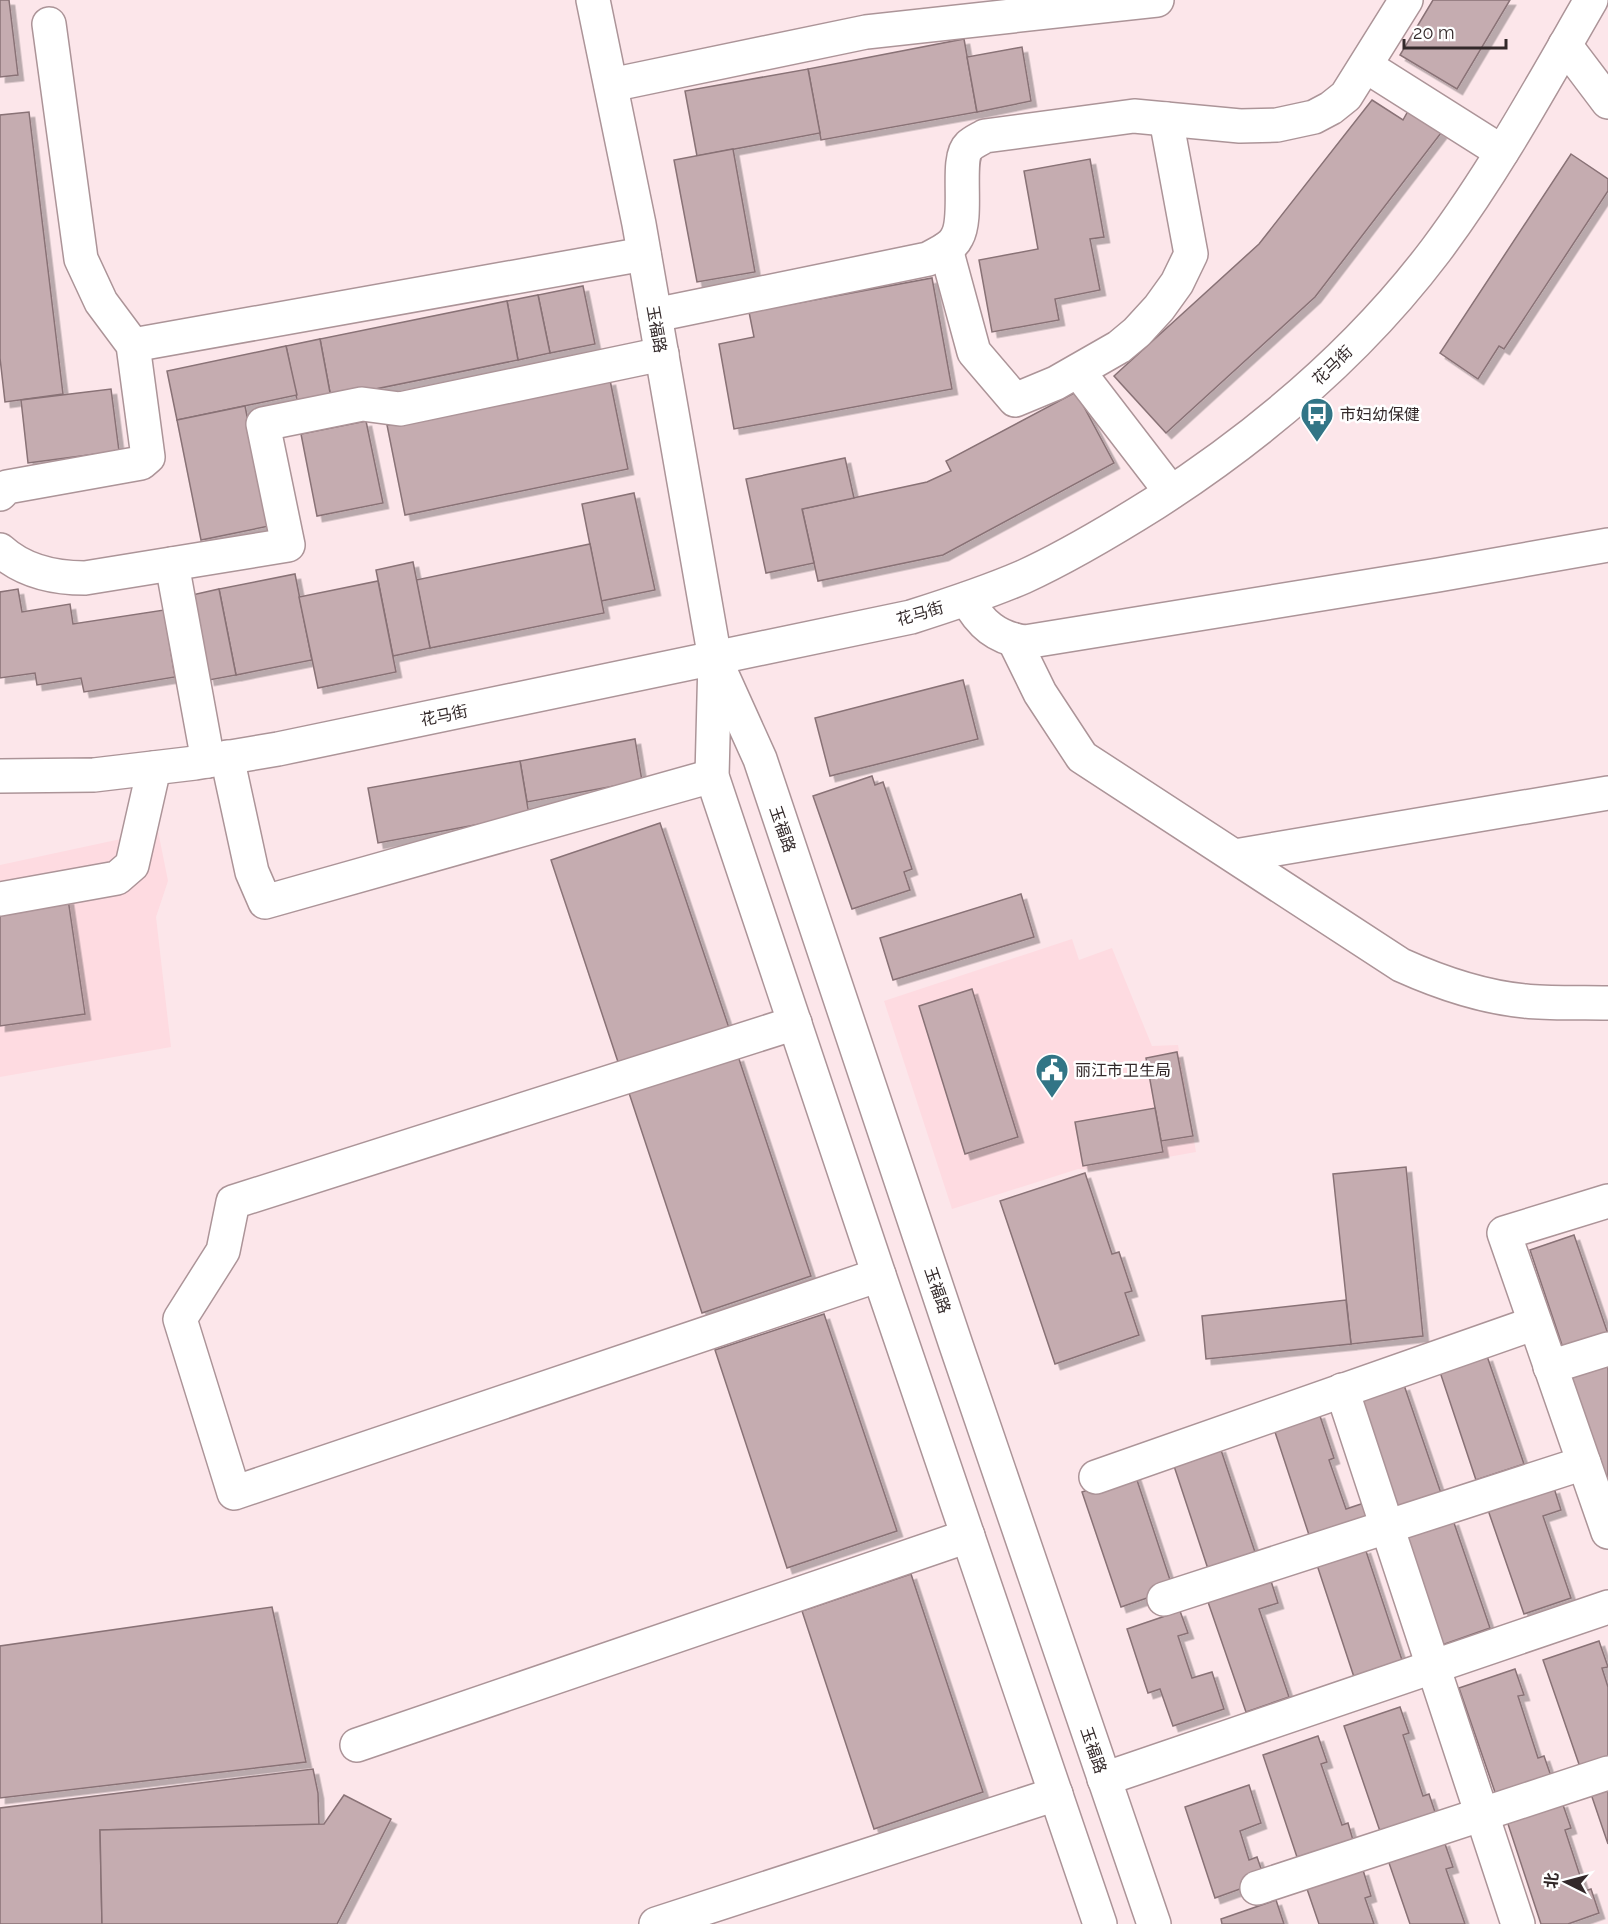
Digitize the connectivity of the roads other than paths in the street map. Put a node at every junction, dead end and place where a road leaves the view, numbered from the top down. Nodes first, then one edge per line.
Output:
1 (593, 0) edge
2 (1157, 0) edge
3 (1379, 0) edge
4 (1407, 0) edge
5 (1592, 0) edge
6 (50, 24) dead end
7 (1386, 34) junction
8 (1565, 45) junction
9 (1366, 66) junction
10 (610, 85) junction
11 (1608, 102) edge
12 (1167, 119) junction
13 (1502, 152) junction
14 (946, 249) junction
15 (644, 254) junction
16 (655, 315) junction
17 (133, 345) junction
18 (662, 354) junction
19 (1078, 372) junction
20 (1171, 492) junction
21 (0, 494) edge
22 (1608, 545) edge
23 (0, 550) edge
24 (172, 564) junction
25 (967, 599) junction
26 (1014, 640) junction
27 (715, 659) junction
28 (218, 759) junction
29 (154, 768) junction
30 (0, 776) edge
31 (712, 776) junction
32 (1608, 793) edge
33 (1235, 856) junction
34 (0, 899) edge
35 (1608, 1003) edge
36 (795, 1023) junction
37 (1608, 1202) edge
38 (879, 1275) junction
39 (1535, 1323) junction
40 (1608, 1349) edge
41 (1550, 1367) junction
42 (1342, 1390) junction
43 (1584, 1463) junction
44 (1096, 1477) dead end
45 (1603, 1499) edge
46 (1387, 1527) junction
47 (1608, 1532) edge
48 (968, 1536) junction
49 (1164, 1599) dead end
50 (1608, 1607) edge
51 (1433, 1666) junction
52 (357, 1745) dead end
53 (1608, 1773) edge
54 (1104, 1779) junction
55 (1056, 1794) junction
56 (1482, 1815) junction
57 (1257, 1888) dead end
58 (656, 1924) edge
59 (1100, 1924) edge
60 (1154, 1924) edge
61 (1518, 1924) edge

1 - 10 street, 玉福路
2 - 10 street
3 - 7 street
4 - 7 street
5 - 8 street, 花马街
6 - 17 street
7 - 9 street
8 - 11 street
8 - 13 street, 花马街
9 - 12 street
9 - 13 street
10 - 15 street, 玉福路
12 - 14 street
12 - 19 street
13 - 20 street, 花马街
14 - 16 street
14 - 19 street
15 - 16 street, 玉福路
15 - 17 street
16 - 18 street, 玉福路
17 - 21 street
18 - 24 street
18 - 27 street, 玉福路
19 - 20 street
20 - 25 street, 花马街
22 - 26 street
23 - 24 street
24 - 28 street
25 - 26 street
25 - 27 street, 花马街
26 - 33 street
27 - 28 street, 花马街
27 - 31 street, 玉福路
27 - 54 street, 玉福路
28 - 29 street, 花马街
28 - 31 street
29 - 30 street, 花马街
29 - 34 street
31 - 36 street, 玉福路
32 - 33 street
33 - 35 street
36 - 38 street, 玉福路
36 - 38 street
37 - 39 street
38 - 48 street, 玉福路
39 - 41 street
39 - 42 street
40 - 41 street
41 - 43 street
42 - 44 street
42 - 46 street
43 - 45 street
43 - 46 street
45 - 47 street
46 - 49 street
46 - 51 street
48 - 52 street
48 - 55 street, 玉福路
50 - 51 street
51 - 54 street
51 - 56 street
53 - 56 street
54 - 60 street, 玉福路
55 - 58 street
55 - 59 street, 玉福路
56 - 57 street
56 - 61 street

